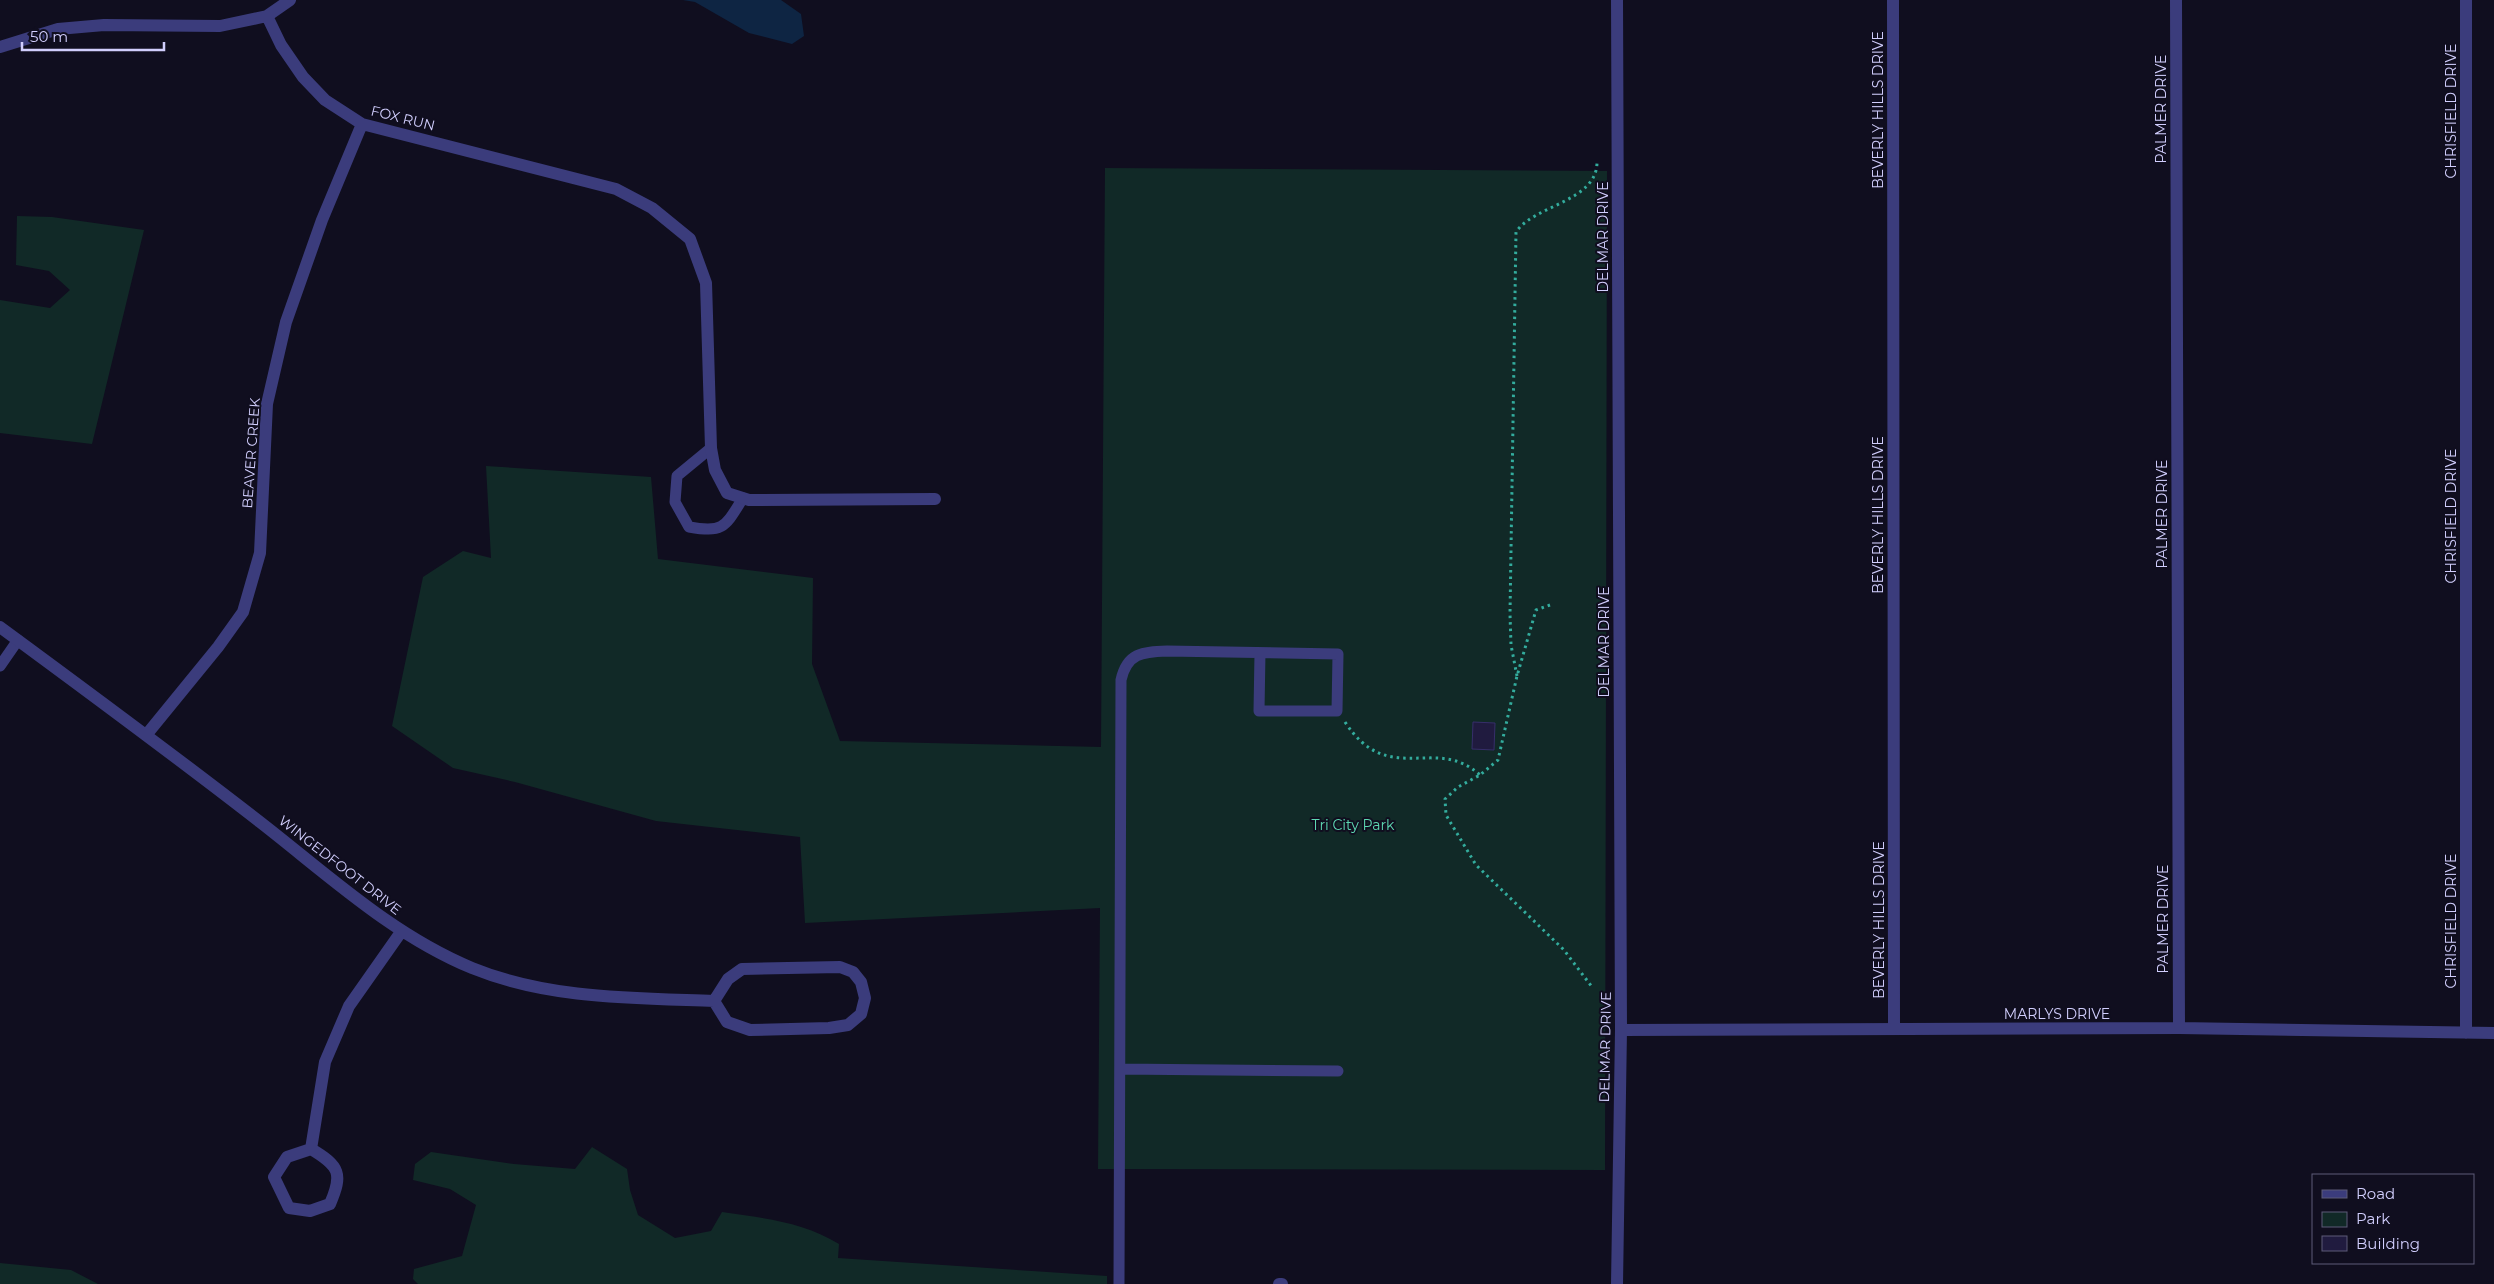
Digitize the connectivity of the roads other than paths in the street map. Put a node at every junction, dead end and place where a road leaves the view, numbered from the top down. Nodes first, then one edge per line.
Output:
1 (290, 0) edge
2 (1617, 0) edge
3 (1893, 0) edge
4 (2176, 0) edge
5 (2466, 0) edge
6 (267, 16) junction
7 (0, 46) edge
8 (362, 124) junction
9 (711, 448) junction
10 (743, 498) junction
11 (935, 499) dead end
12 (0, 627) edge
13 (18, 640) junction
14 (1260, 653) junction
15 (0, 666) edge
16 (147, 734) junction
17 (401, 932) junction
18 (714, 1001) junction
19 (2178, 1028) junction
20 (1894, 1029) junction
21 (1621, 1030) junction
22 (2466, 1033) junction
23 (2494, 1033) edge
24 (1120, 1069) junction
25 (1338, 1071) dead end
26 (312, 1149) junction
27 (1119, 1284) edge
28 (1617, 1284) edge

1 - 6 street
2 - 21 street, DELMAR DRIVE
3 - 20 street, BEVERLY HILLS DRIVE
4 - 19 street, PALMER DRIVE
5 - 22 street, CHRISFIELD DRIVE
6 - 7 street
6 - 8 street, FOX RUN
8 - 9 street, FOX RUN
8 - 16 street, BEAVER CREEK
9 - 10 street, FOX RUN
9 - 10 lane
10 - 11 street
12 - 13 street, WINGEDFOOT DRIVE
13 - 15 lane
13 - 16 street, WINGEDFOOT DRIVE
14 - 14 lane
14 - 24 lane
16 - 17 street, WINGEDFOOT DRIVE
17 - 18 street, WINGEDFOOT DRIVE
17 - 26 street
18 - 18 street
19 - 20 street, MARLYS DRIVE
19 - 22 street, MARLYS DRIVE
20 - 21 street, MARLYS DRIVE
21 - 28 street, DELMAR DRIVE
22 - 23 street, MARLYS DRIVE
24 - 25 lane
24 - 27 lane
26 - 26 street

